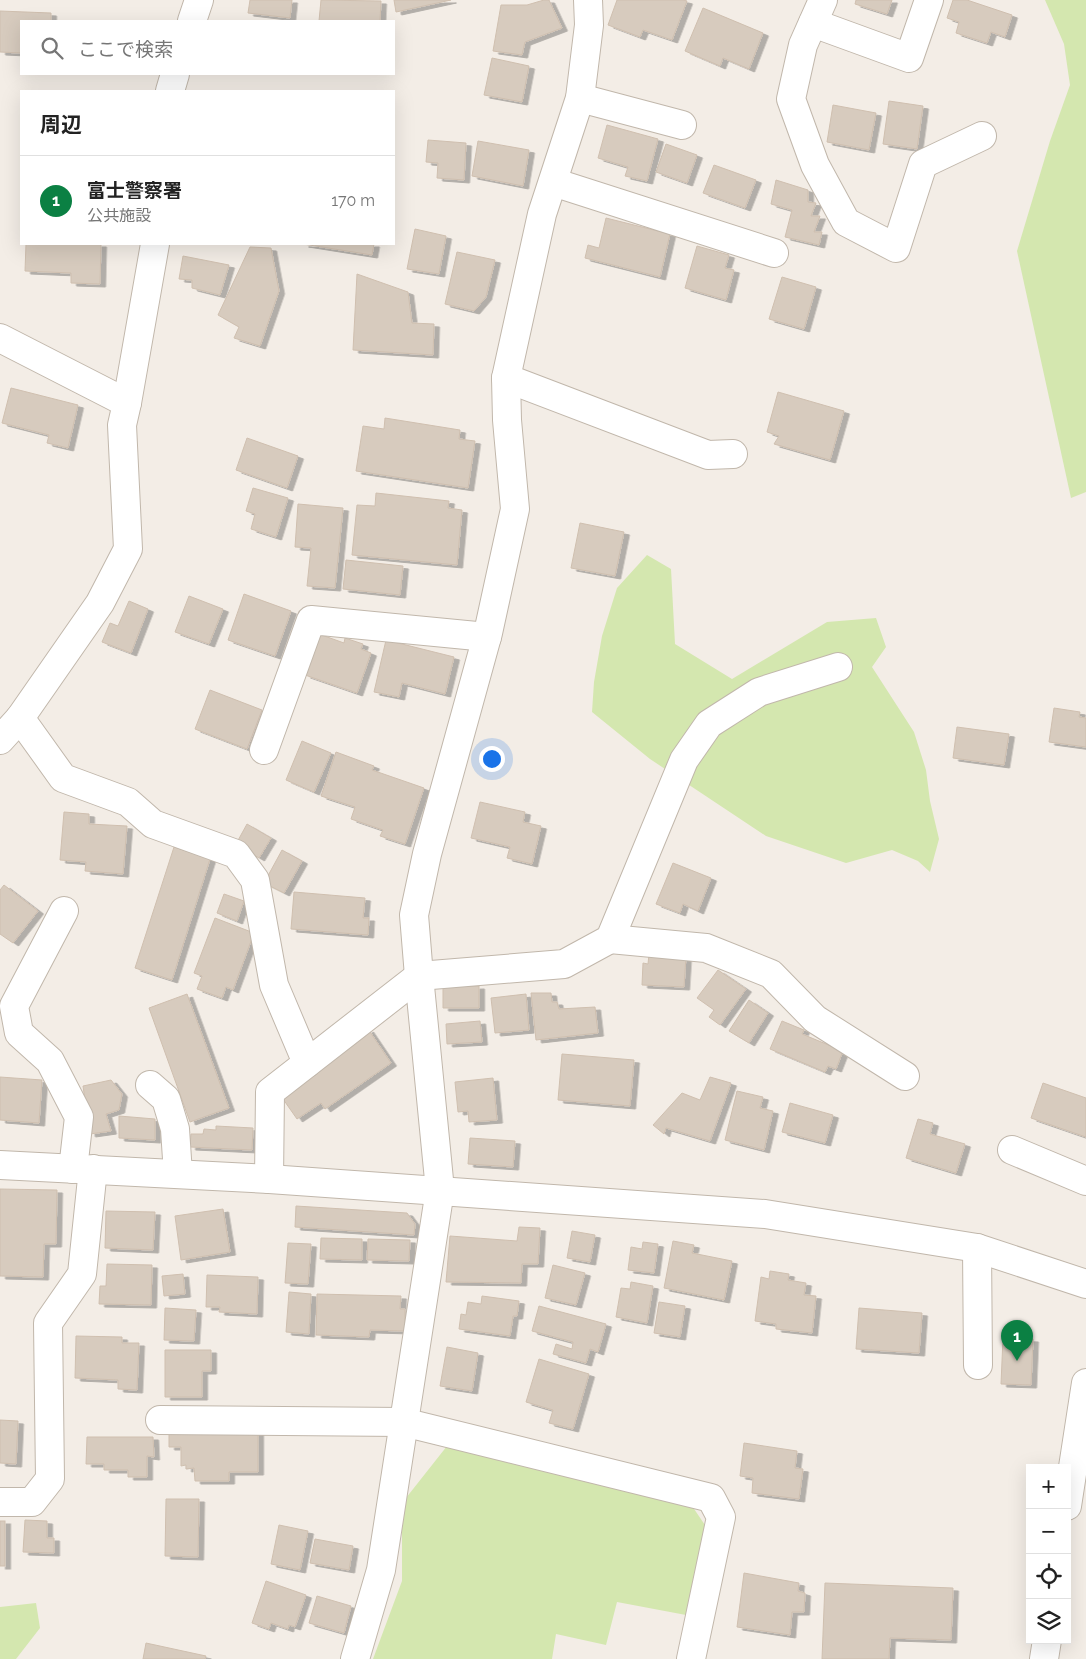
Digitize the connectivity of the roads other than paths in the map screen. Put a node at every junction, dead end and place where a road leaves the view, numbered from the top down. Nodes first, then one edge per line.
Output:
1 (199, 0) edge
2 (588, 0) edge
3 (928, 0) edge
4 (818, 12) edge
5 (192, 20) edge
6 (176, 75) edge
7 (170, 90) edge
8 (580, 98) junction
9 (682, 125) dead end
10 (982, 136) dead end
11 (553, 182) junction
12 (154, 245) edge
13 (774, 253) dead end
14 (0, 338) edge
15 (506, 378) junction
16 (127, 403) junction
17 (734, 454) dead end
18 (487, 637) junction
19 (838, 667) dead end
20 (20, 718) junction
21 (0, 740) edge
22 (264, 750) dead end
23 (64, 911) dead end
24 (610, 939) junction
25 (419, 976) junction
26 (307, 1063) junction
27 (905, 1076) dead end
28 (150, 1085) dead end
29 (1012, 1150) dead end
30 (0, 1165) edge
31 (83, 1169) junction
32 (178, 1174) junction
33 (270, 1179) junction
34 (1086, 1181) edge
35 (440, 1190) junction
36 (977, 1248) junction
37 (1086, 1284) edge
38 (978, 1365) dead end
39 (1086, 1384) edge
40 (160, 1420) dead end
41 (403, 1422) junction
42 (1071, 1480) edge
43 (0, 1502) edge
44 (1046, 1644) edge
45 (355, 1659) edge
46 (691, 1659) edge
47 (1044, 1659) edge

1 - 5 street
2 - 8 street
3 - 4 street
4 - 10 street
6 - 7 street
8 - 9 street
8 - 11 street
11 - 13 street
11 - 15 street
12 - 16 street
14 - 16 street
15 - 17 street
15 - 18 street
16 - 20 street
18 - 22 street
18 - 25 street
19 - 24 street
20 - 21 street
20 - 26 street
23 - 31 street
24 - 25 street
24 - 27 street
25 - 26 street
25 - 35 street
26 - 33 street
28 - 32 street
29 - 34 street
30 - 31 street
31 - 32 street
31 - 43 street
32 - 33 street
33 - 35 street
35 - 36 street
35 - 41 street
36 - 37 street
36 - 38 street
39 - 42 street
40 - 41 street
41 - 45 street
41 - 46 street
44 - 47 street

